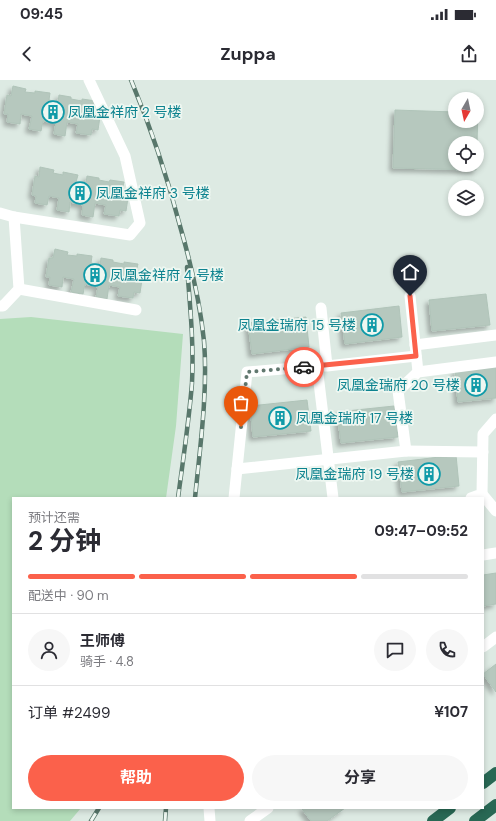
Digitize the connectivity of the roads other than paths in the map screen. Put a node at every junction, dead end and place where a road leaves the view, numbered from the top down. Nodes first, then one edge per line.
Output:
1 (89, 80) edge
2 (0, 213) edge
3 (14, 217) junction
4 (19, 289) junction
5 (410, 296) dead end
6 (0, 306) edge
7 (321, 308) dead end
8 (136, 310) dead end
9 (496, 335) edge
10 (415, 351) junction
11 (496, 362) edge
12 (322, 366) junction
13 (418, 372) junction
14 (496, 419) edge
15 (406, 451) junction
16 (483, 452) junction
17 (329, 460) junction
18 (237, 469) junction
19 (477, 496) edge
20 (234, 497) edge
21 (333, 497) edge
22 (484, 502) edge
23 (496, 511) edge
24 (496, 553) edge
25 (484, 555) edge
26 (496, 637) edge
27 (484, 646) edge
28 (496, 773) edge
29 (484, 782) edge
30 (496, 805) edge
31 (209, 809) edge
32 (267, 809) edge
33 (449, 809) edge
34 (210, 821) edge
35 (250, 821) edge
36 (433, 821) edge
37 (475, 821) edge

1 - 3 street
2 - 3 street
3 - 4 street
4 - 6 street
4 - 8 street
5 - 10 street
7 - 12 street
9 - 10 street
10 - 12 street
10 - 13 street
11 - 13 street
12 - 17 street
12 - 18 street
13 - 15 street
14 - 16 street
15 - 16 street
15 - 17 street
16 - 19 street
17 - 18 street
17 - 21 street
18 - 20 street
22 - 23 street
24 - 25 street
26 - 27 street
28 - 29 highway
30 - 37 highway
31 - 34 street
32 - 35 street
33 - 36 highway

